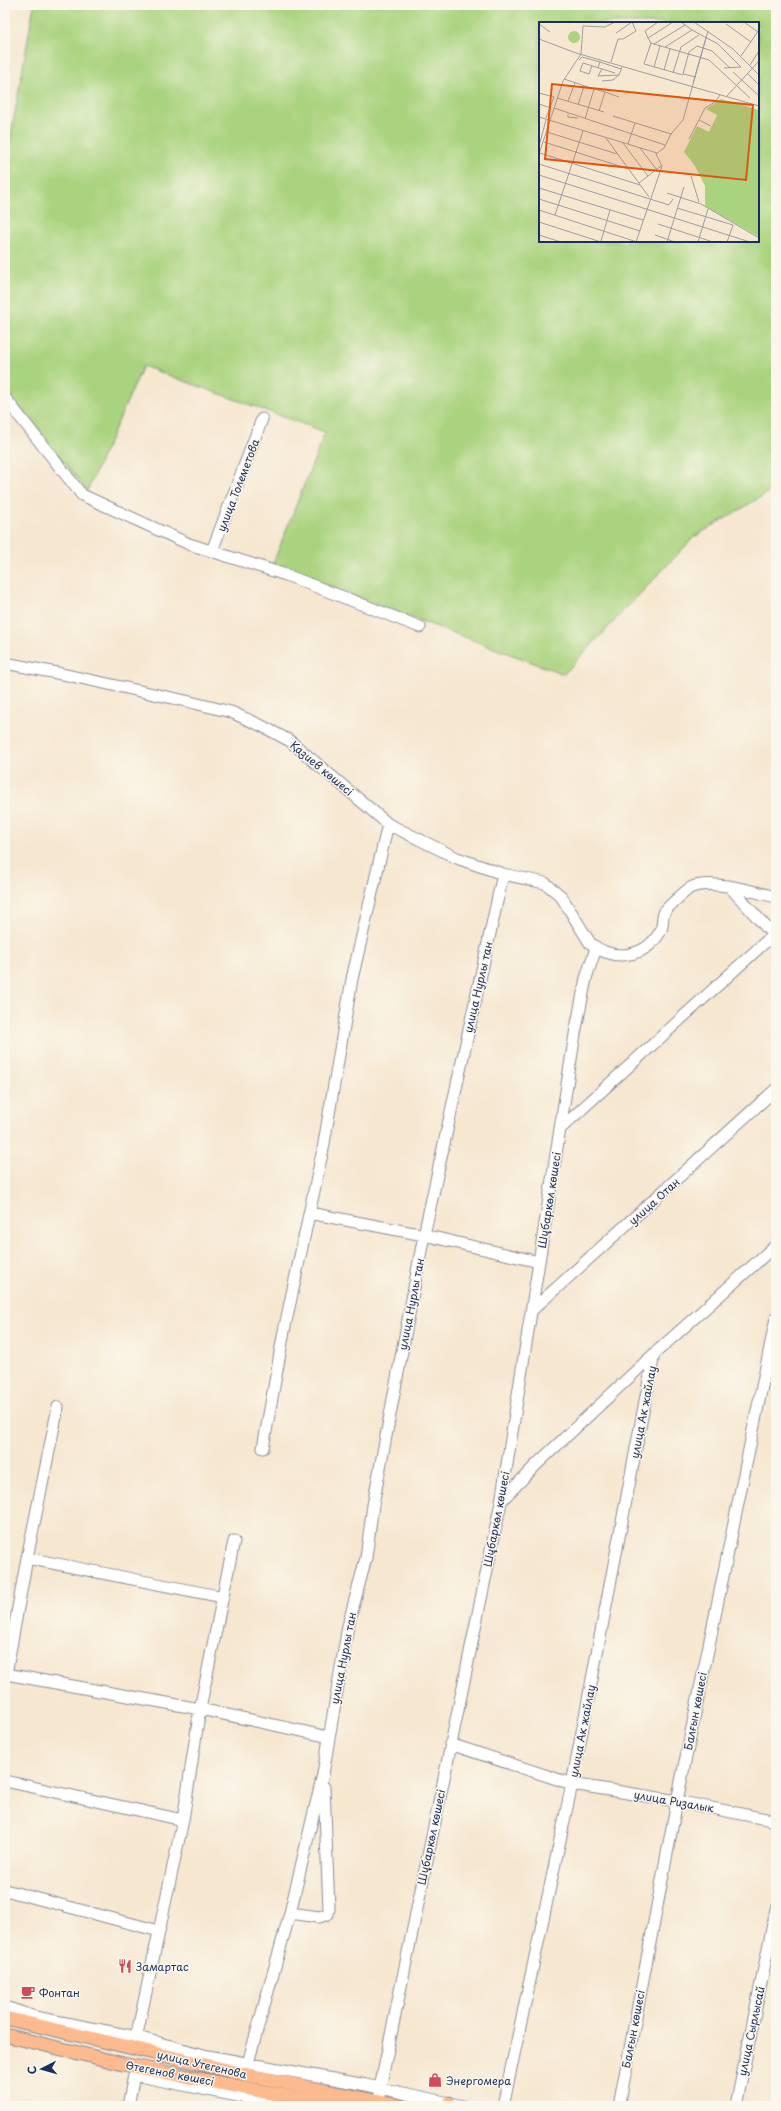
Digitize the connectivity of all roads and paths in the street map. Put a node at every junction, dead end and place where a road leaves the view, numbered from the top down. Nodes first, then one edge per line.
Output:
1 (5, 398) edge
2 (262, 419) dead end
3 (212, 551) junction
4 (420, 627) dead end
5 (5, 663) edge
6 (388, 824) junction
7 (503, 874) junction
8 (729, 886) junction
9 (776, 897) edge
10 (775, 936) edge
11 (596, 948) junction
12 (776, 1089) edge
13 (561, 1128) junction
14 (309, 1213) junction
15 (424, 1235) junction
16 (776, 1244) edge
17 (539, 1262) junction
18 (531, 1311) junction
19 (776, 1318) edge
20 (654, 1354) junction
21 (58, 1407) dead end
22 (263, 1448) dead end
23 (501, 1502) junction
24 (234, 1542) dead end
25 (27, 1558) junction
26 (223, 1597) junction
27 (6, 1677) edge
28 (200, 1709) junction
29 (329, 1737) junction
30 (450, 1744) junction
31 (323, 1774) junction
32 (5, 1781) edge
33 (572, 1784) junction
34 (677, 1801) junction
35 (183, 1820) junction
36 (776, 1821) edge
37 (5, 1890) edge
38 (776, 1909) edge
39 (290, 1913) junction
40 (160, 1931) junction
41 (5, 2007) edge
42 (5, 2018) edge
43 (5, 2035) edge
44 (135, 2043) junction
45 (248, 2063) junction
46 (123, 2064) junction
47 (134, 2075) junction
48 (380, 2088) junction
49 (246, 2102) edge
50 (282, 2102) edge
51 (375, 2104) edge
52 (449, 2104) edge
53 (128, 2106) edge
54 (336, 2106) edge
55 (400, 2106) edge
56 (463, 2106) edge
57 (503, 2106) edge
58 (619, 2106) edge
59 (736, 2106) edge

1 - 3 street
2 - 3 street, улица Толеметова
3 - 4 street
5 - 6 street, Қазиев көшесі
6 - 7 street, Қазиев көшесі
6 - 14 street
7 - 11 street, Қазиев көшесі
7 - 15 street, улица Нурлы тан
8 - 9 street
8 - 10 street
8 - 11 street
10 - 13 street
11 - 13 street, Шұбаркөл көшесі
12 - 18 street, улица Отан
13 - 17 street, Шұбаркөл көшесі
14 - 15 street
14 - 22 street
15 - 17 street
15 - 29 street, улица Нурлы тан
16 - 20 street
17 - 18 street, Шұбаркөл көшесі
18 - 23 street, Шұбаркөл көшесі
19 - 34 street, Балғын көшесі
20 - 23 street
20 - 33 street, улица Ак жайлау
21 - 25 street
23 - 30 street, Шұбаркөл көшесі
24 - 26 street
25 - 26 street
25 - 27 street
26 - 28 street
27 - 28 street
28 - 29 street
28 - 35 street
29 - 31 street, улица Нурлы тан
30 - 33 street, улица Ризалык
30 - 48 street, Шұбаркөл көшесі
31 - 39 street
31 - 39 street
32 - 35 street
33 - 34 street, улица Ризалык
33 - 57 street, улица Ак жайлау
34 - 36 street, улица Ризалык
34 - 58 street, Балғын көшесі
35 - 40 street
37 - 40 street
38 - 59 street, улица Сырлысай
39 - 45 street
40 - 44 street
41 - 44 street
42 - 44 main road, улица Утегенова
43 - 46 main road, Өтегенов көшесі
44 - 45 street
44 - 51 main road, улица Утегенова
45 - 48 street
46 - 47 main road
46 - 50 main road, Өтегенов көшесі
47 - 49 street
47 - 53 street
48 - 51 street, Шұбаркөл көшесі
48 - 52 street
49 - 50 street
50 - 54 main road, Өтегенов көшесі
51 - 55 main road, улица Утегенова
52 - 56 street

